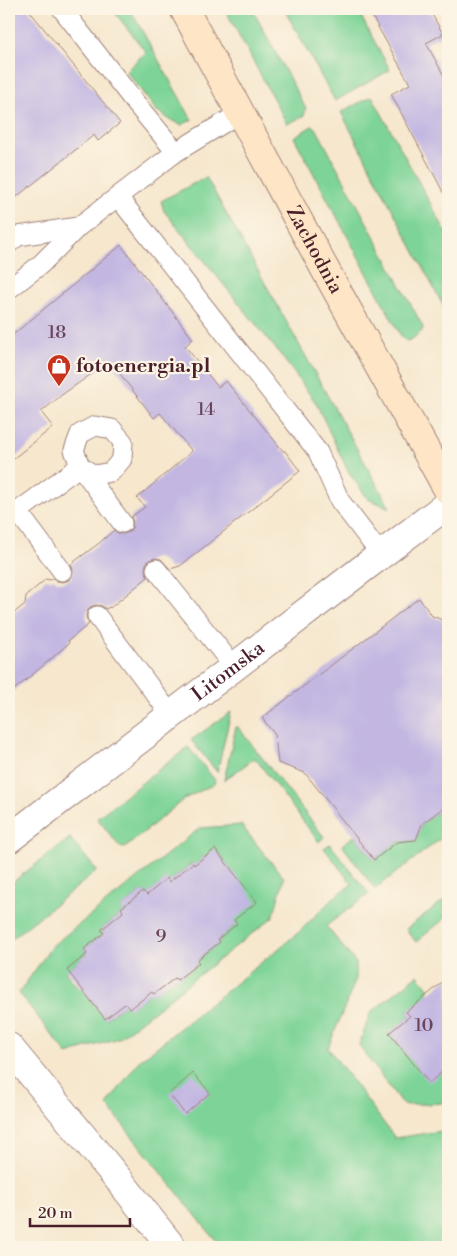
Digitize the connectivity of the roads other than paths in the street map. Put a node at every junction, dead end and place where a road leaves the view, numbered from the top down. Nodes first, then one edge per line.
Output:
1 (62, 9) edge
2 (184, 9) edge
3 (240, 113) junction
4 (176, 152) junction
5 (118, 197) junction
6 (78, 227) junction
7 (9, 243) edge
8 (9, 288) edge
9 (448, 490) edge
10 (448, 504) edge
11 (13, 515) edge
12 (122, 523) dead end
13 (380, 555) junction
14 (156, 569) dead end
15 (62, 571) dead end
16 (97, 616) dead end
17 (234, 667) junction
18 (171, 714) junction
19 (9, 840) edge
20 (9, 1047) edge
21 (172, 1247) edge

1 - 4 lane
2 - 3 street, Zachodnia
3 - 4 lane
3 - 9 street, Zachodnia
4 - 5 lane
5 - 6 lane
5 - 13 lane
6 - 7 lane
6 - 8 lane
10 - 13 street, Litomska
11 - 12 lane
11 - 15 lane
13 - 17 street, Litomska
14 - 17 lane
16 - 18 lane
17 - 18 street, Litomska
18 - 19 street, Litomska
20 - 21 street

